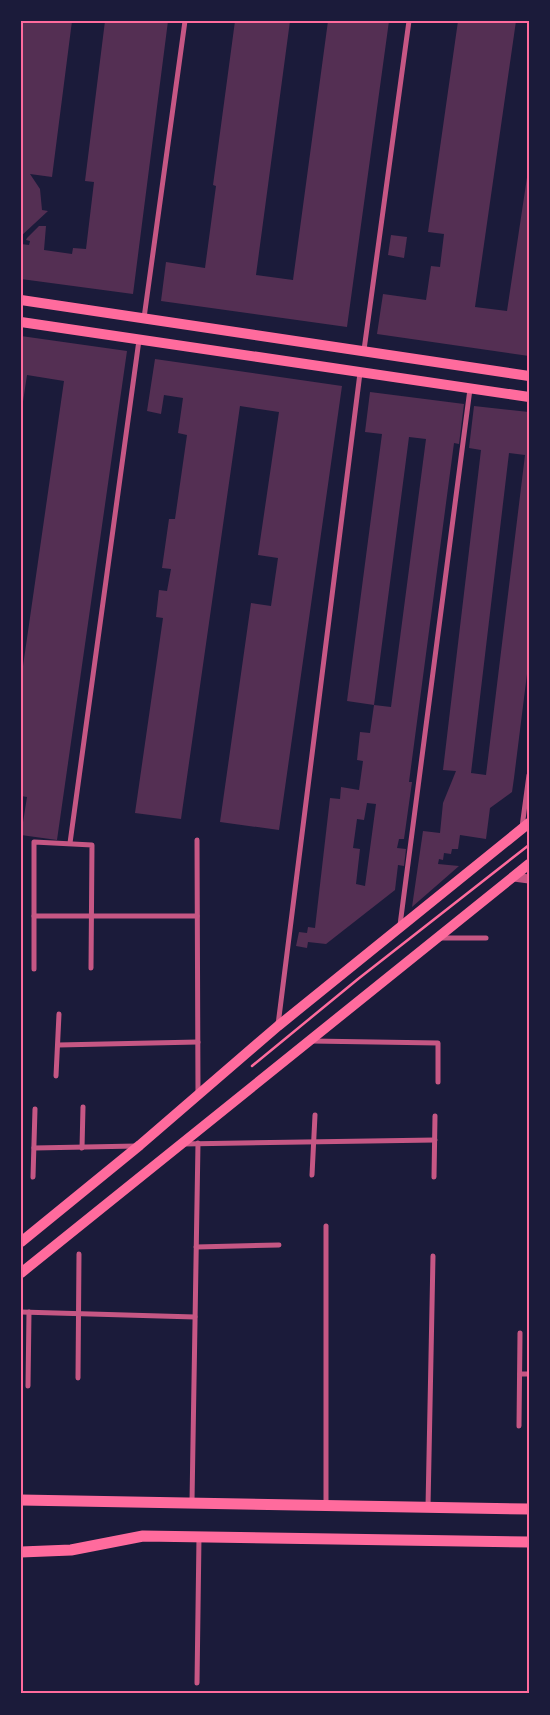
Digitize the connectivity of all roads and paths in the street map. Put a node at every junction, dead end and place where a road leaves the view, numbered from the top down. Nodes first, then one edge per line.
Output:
1 (185, 21) edge
2 (409, 21) edge
3 (21, 300) edge
4 (144, 318) junction
5 (21, 322) edge
6 (139, 340) junction
7 (364, 350) junction
8 (360, 373) junction
9 (529, 376) edge
10 (470, 388) junction
11 (529, 397) edge
12 (529, 775) edge
13 (525, 826) edge
14 (197, 840) dead end
15 (70, 843) junction
16 (529, 845) edge
17 (529, 864) edge
18 (514, 876) junction
19 (529, 879) edge
20 (34, 916) junction
21 (197, 916) junction
22 (91, 918) junction
23 (400, 926) junction
24 (437, 938) junction
25 (486, 938) dead end
26 (91, 968) dead end
27 (34, 969) dead end
28 (59, 1014) dead end
29 (278, 1026) junction
30 (308, 1041) junction
31 (198, 1042) junction
32 (58, 1045) junction
33 (250, 1067) dead end
34 (56, 1076) dead end
35 (438, 1082) dead end
36 (198, 1094) junction
37 (83, 1107) dead end
38 (35, 1110) dead end
39 (315, 1115) dead end
40 (436, 1116) dead end
41 (435, 1140) junction
42 (314, 1142) junction
43 (180, 1144) junction
44 (198, 1144) junction
45 (140, 1146) junction
46 (34, 1148) junction
47 (82, 1148) junction
48 (312, 1174) dead end
49 (33, 1177) dead end
50 (434, 1177) dead end
51 (326, 1226) dead end
52 (21, 1242) edge
53 (280, 1244) dead end
54 (196, 1247) junction
55 (79, 1254) dead end
56 (433, 1256) dead end
57 (21, 1273) edge
58 (21, 1312) edge
59 (29, 1312) junction
60 (79, 1314) junction
61 (195, 1317) junction
62 (520, 1333) dead end
63 (520, 1374) junction
64 (529, 1374) edge
65 (78, 1378) dead end
66 (28, 1386) dead end
67 (519, 1426) dead end
68 (21, 1500) edge
69 (192, 1502) junction
70 (326, 1505) junction
71 (428, 1508) junction
72 (529, 1509) edge
73 (199, 1537) junction
74 (529, 1542) edge
75 (21, 1552) edge
76 (197, 1683) dead end

1 - 4 street
2 - 7 street
3 - 4 main road
4 - 7 main road
5 - 6 main road
6 - 8 main road
6 - 15 street
7 - 9 main road
8 - 10 main road
8 - 29 street
10 - 11 main road
10 - 23 street
12 - 13 street
13 - 23 main road
14 - 21 street
15 - 20 street
15 - 22 street
16 - 33 path
17 - 18 main road
18 - 19 street
18 - 24 main road
20 - 22 street
20 - 27 street
21 - 22 street
21 - 31 street
22 - 26 street
23 - 29 main road
24 - 25 street
24 - 30 main road
28 - 32 street
29 - 36 main road
30 - 35 street
30 - 43 main road
31 - 32 street
31 - 36 street
32 - 34 street
36 - 45 main road
37 - 47 street
38 - 46 street
39 - 42 street
40 - 41 street
41 - 42 street
41 - 50 street
42 - 44 street
42 - 48 street
43 - 44 street
43 - 57 main road
44 - 54 street
45 - 47 street
45 - 52 main road
46 - 47 street
46 - 49 street
51 - 70 street
53 - 54 street
54 - 61 street
55 - 60 street
56 - 71 street
58 - 59 street
59 - 60 street
59 - 66 street
60 - 61 street
60 - 65 street
61 - 69 street
62 - 63 street
63 - 64 street
63 - 67 street
68 - 69 main road
69 - 70 main road
70 - 71 main road
71 - 72 main road
73 - 74 main road
73 - 75 main road
73 - 76 street

